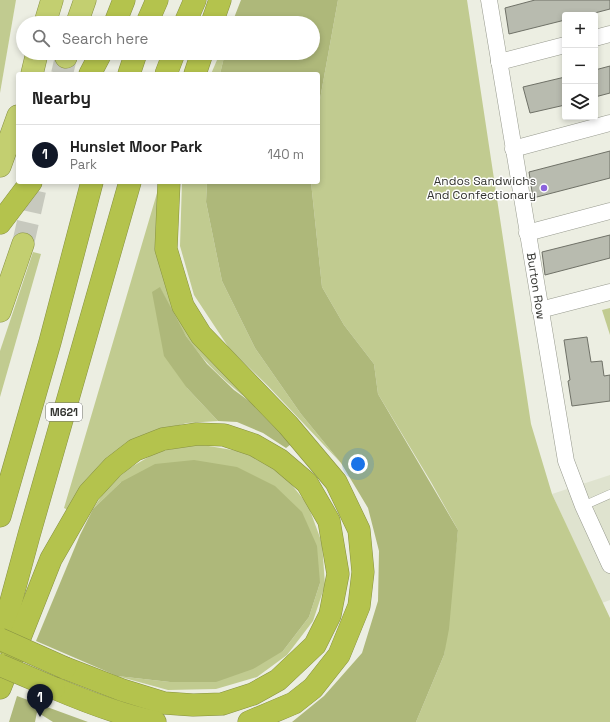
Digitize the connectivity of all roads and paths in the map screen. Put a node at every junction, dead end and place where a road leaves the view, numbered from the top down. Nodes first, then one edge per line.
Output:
1 (52, 0) edge
2 (85, 0) edge
3 (124, 0) edge
4 (157, 0) edge
5 (195, 0) edge
6 (220, 0) edge
7 (489, 0) edge
8 (47, 16) edge
9 (79, 16) edge
10 (118, 16) edge
11 (151, 16) edge
12 (188, 16) edge
13 (214, 16) edge
14 (610, 34) edge
15 (598, 37) edge
16 (562, 46) edge
17 (35, 60) edge
18 (97, 60) edge
19 (134, 60) edge
20 (171, 60) edge
21 (200, 60) edge
22 (499, 62) junction
23 (32, 72) edge
24 (91, 72) edge
25 (130, 72) edge
26 (167, 72) edge
27 (196, 72) edge
28 (16, 122) edge
29 (610, 124) edge
30 (513, 148) junction
31 (0, 166) edge
32 (29, 184) edge
33 (91, 184) edge
34 (129, 184) edge
35 (169, 184) edge
36 (610, 211) edge
37 (0, 223) edge
38 (528, 233) junction
39 (23, 244) tunnel mouth
40 (610, 292) edge
41 (540, 310) junction
42 (0, 311) edge
43 (610, 494) edge
44 (584, 506) junction
45 (0, 516) edge
46 (610, 564) edge
47 (0, 639) edge
48 (0, 642) edge
49 (0, 665) edge
50 (0, 688) edge
51 (155, 722) edge
52 (249, 722) edge

1 - 8 highway
2 - 9 highway
3 - 10 highway
4 - 11 highway
5 - 12 highway
6 - 13 highway
7 - 22 street, Burton Row
14 - 15 street
16 - 22 street
17 - 23 highway
18 - 24 highway
19 - 25 highway
20 - 26 highway
21 - 27 highway
22 - 30 street, Burton Row
28 - 31 highway
29 - 30 street
30 - 38 street, Burton Row
32 - 37 highway
33 - 45 highway, M621
34 - 48 highway, M621
35 - 52 highway
36 - 38 street
38 - 41 street, Burton Row
39 - 42 highway
40 - 41 street
41 - 44 street, Burton Row
43 - 44 lane
44 - 46 street, Burton Row
47 - 50 highway, bridge
49 - 51 highway, bridge

